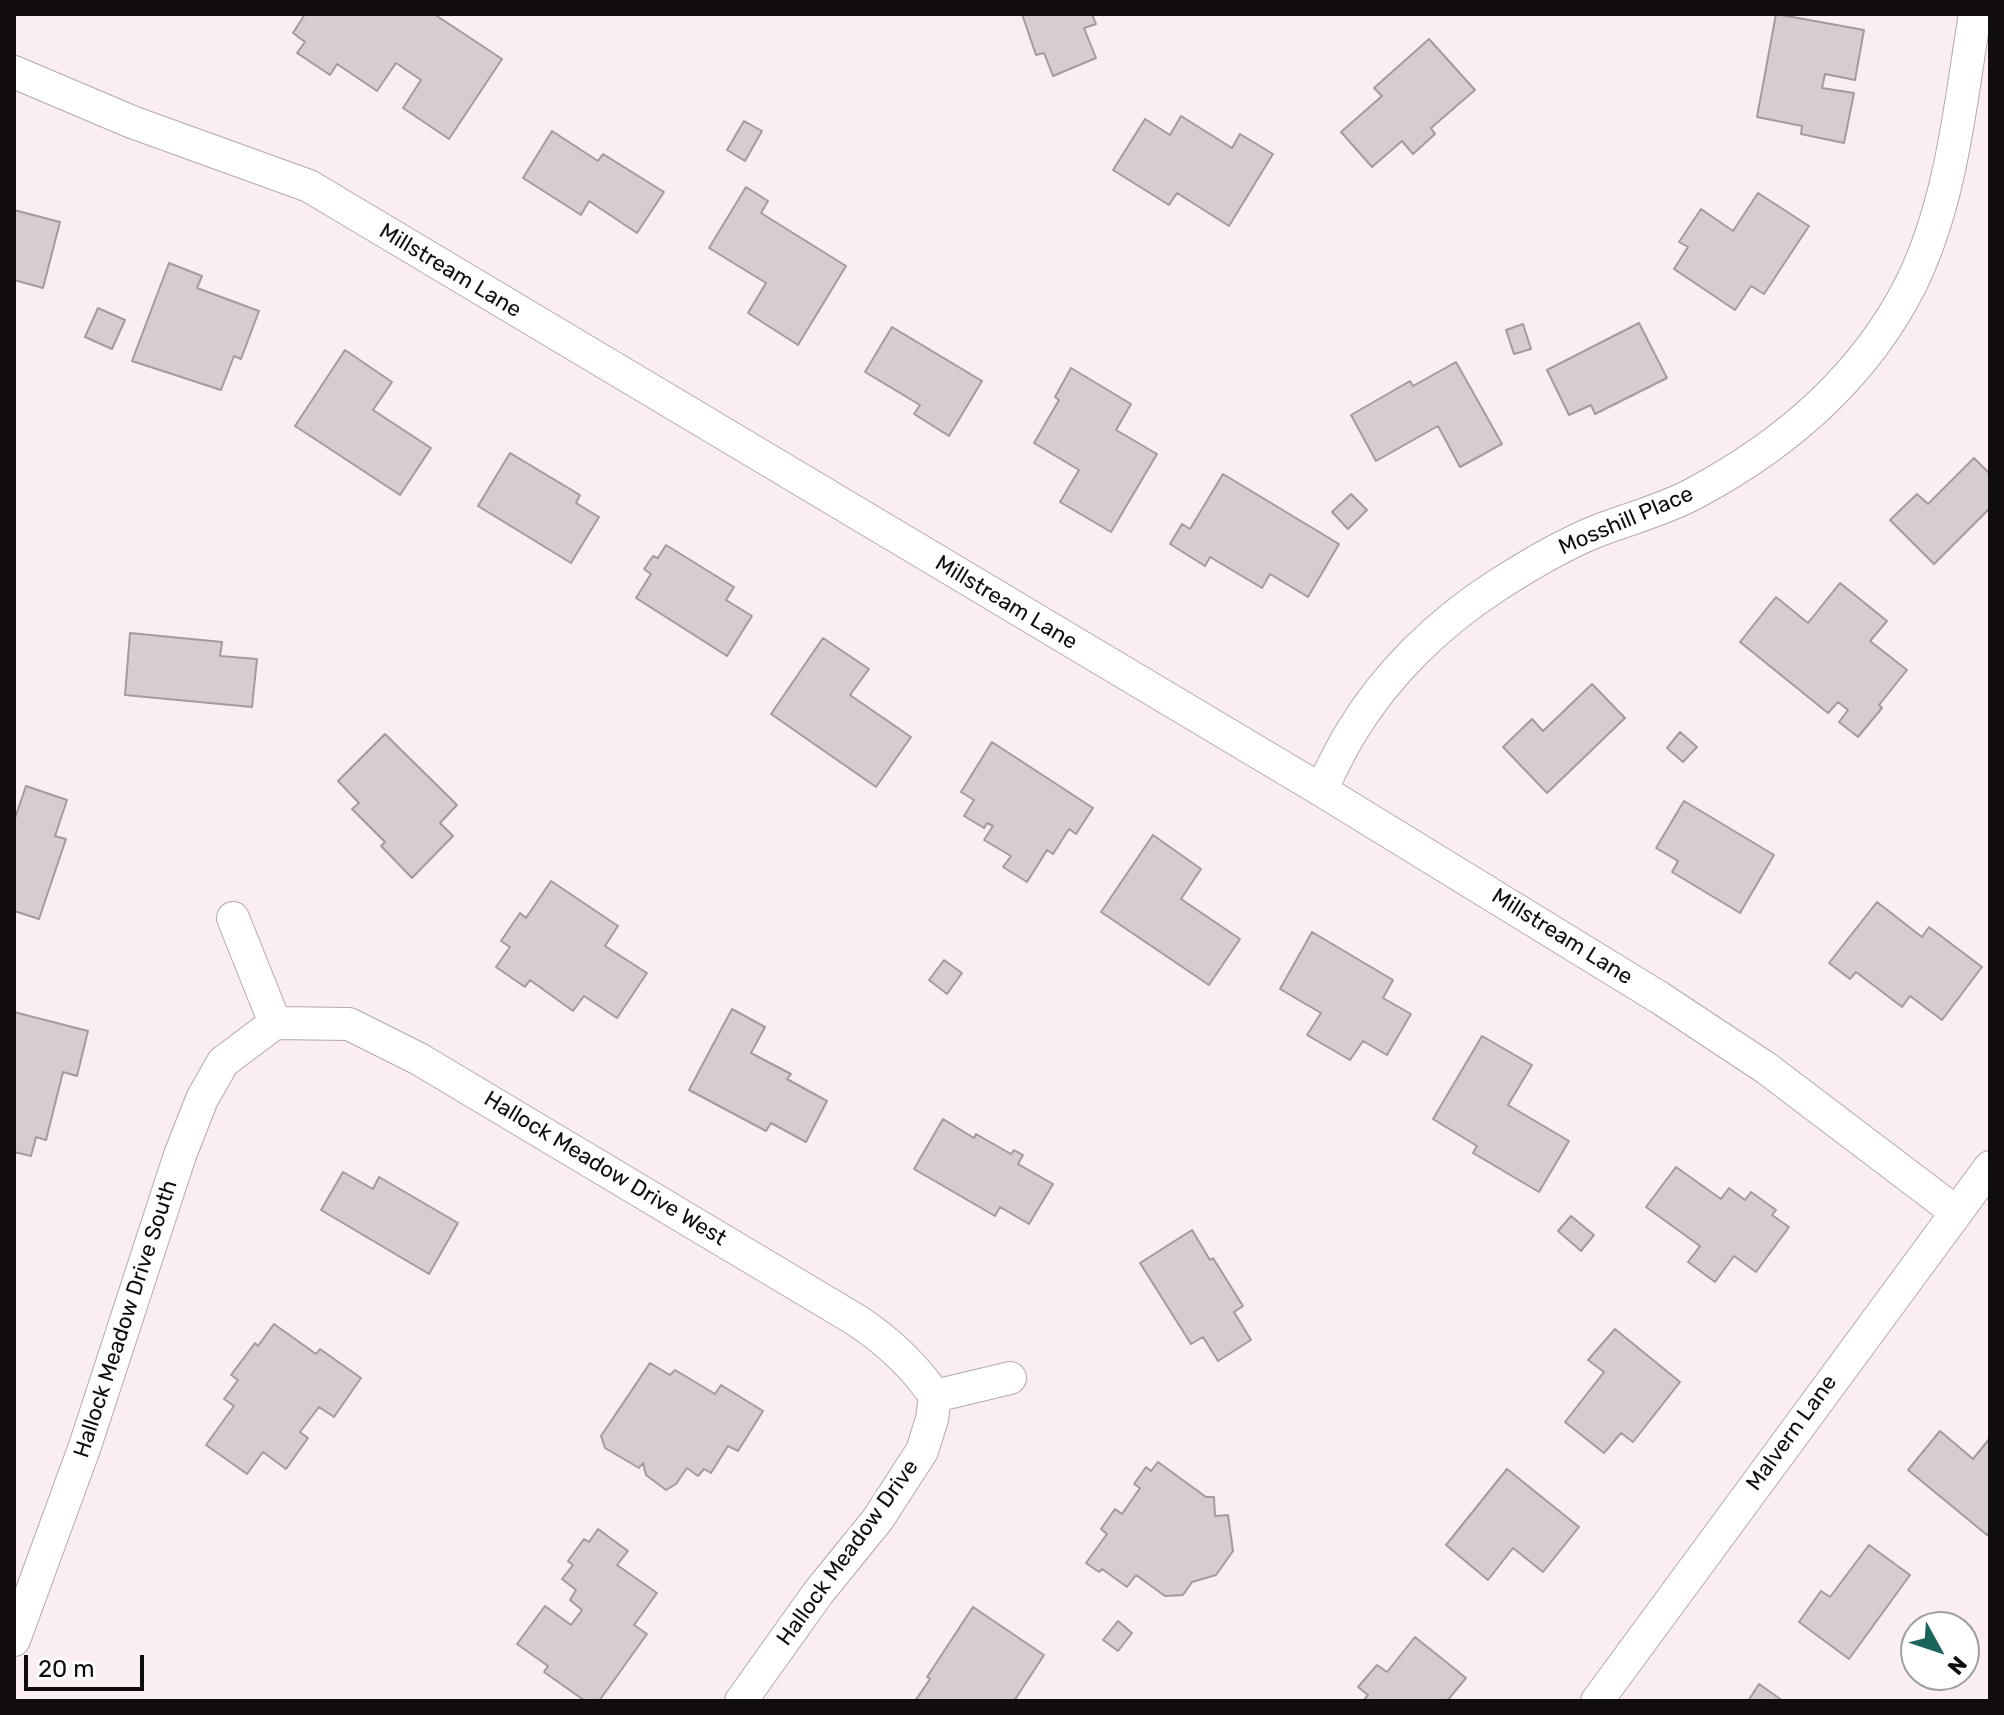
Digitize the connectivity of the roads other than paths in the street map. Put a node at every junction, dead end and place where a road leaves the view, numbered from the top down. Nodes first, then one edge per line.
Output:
1 (1975, 14) edge
2 (14, 72) edge
3 (1321, 790) junction
4 (233, 918) dead end
5 (275, 1023) junction
6 (1990, 1167) edge
7 (1956, 1212) junction
8 (1010, 1378) dead end
9 (935, 1396) junction
10 (14, 1640) edge
11 (741, 1701) edge
12 (1597, 1701) edge

1 - 3 street, Mosshill Place
2 - 3 street, Millstream Lane
3 - 7 street, Millstream Lane
4 - 5 street
5 - 9 street, Hallock Meadow Drive West
5 - 10 street, Hallock Meadow Drive South
6 - 7 street, Malvern Lane
7 - 12 street, Malvern Lane
8 - 9 street
9 - 11 street, Hallock Meadow Drive

